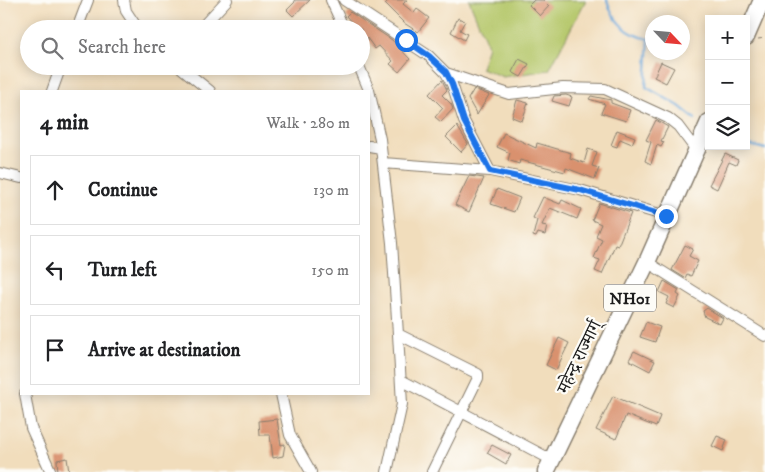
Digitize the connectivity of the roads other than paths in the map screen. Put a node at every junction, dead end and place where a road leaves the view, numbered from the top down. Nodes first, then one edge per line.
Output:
1 (88, 0) edge
2 (124, 0) edge
3 (227, 0) edge
4 (331, 0) edge
5 (344, 0) edge
6 (762, 0) edge
7 (80, 20) edge
8 (132, 20) edge
9 (208, 20) edge
10 (340, 20) edge
11 (750, 28) edge
12 (446, 72) junction
13 (58, 75) edge
14 (190, 75) edge
15 (363, 75) edge
16 (52, 90) edge
17 (209, 90) edge
18 (369, 90) edge
19 (370, 95) edge
20 (705, 131) edge
21 (370, 146) edge
22 (381, 148) junction
23 (696, 150) junction
24 (383, 163) junction
25 (490, 171) junction
26 (0, 174) edge
27 (20, 178) edge
28 (666, 216) junction
29 (647, 262) junction
30 (398, 334) junction
31 (765, 336) edge
32 (401, 380) junction
33 (25, 395) edge
34 (281, 395) edge
35 (462, 412) junction
36 (549, 466) edge
37 (51, 472) edge
38 (311, 472) edge
39 (387, 472) edge
40 (432, 472) edge

1 - 7 street
2 - 8 street
3 - 9 street
4 - 10 street
5 - 12 street
6 - 11 highway
12 - 23 street
12 - 25 street
13 - 16 street
14 - 17 street
15 - 18 street
19 - 22 street
20 - 23 highway, महेन्द्र राज्मार्ग् / NH01
21 - 22 street
22 - 24 street
23 - 28 highway, महेन्द्र राज्मार्ग् / NH01
24 - 25 street
24 - 30 street
25 - 28 street
26 - 27 street
28 - 29 highway, महेन्द्र राज्मार्ग् / NH01
29 - 31 street
29 - 36 highway, महेन्द्र राज्मार्ग् / NH01
30 - 32 street
30 - 35 street
32 - 35 street
32 - 39 street
33 - 37 street
34 - 38 street
35 - 36 street
35 - 40 street

